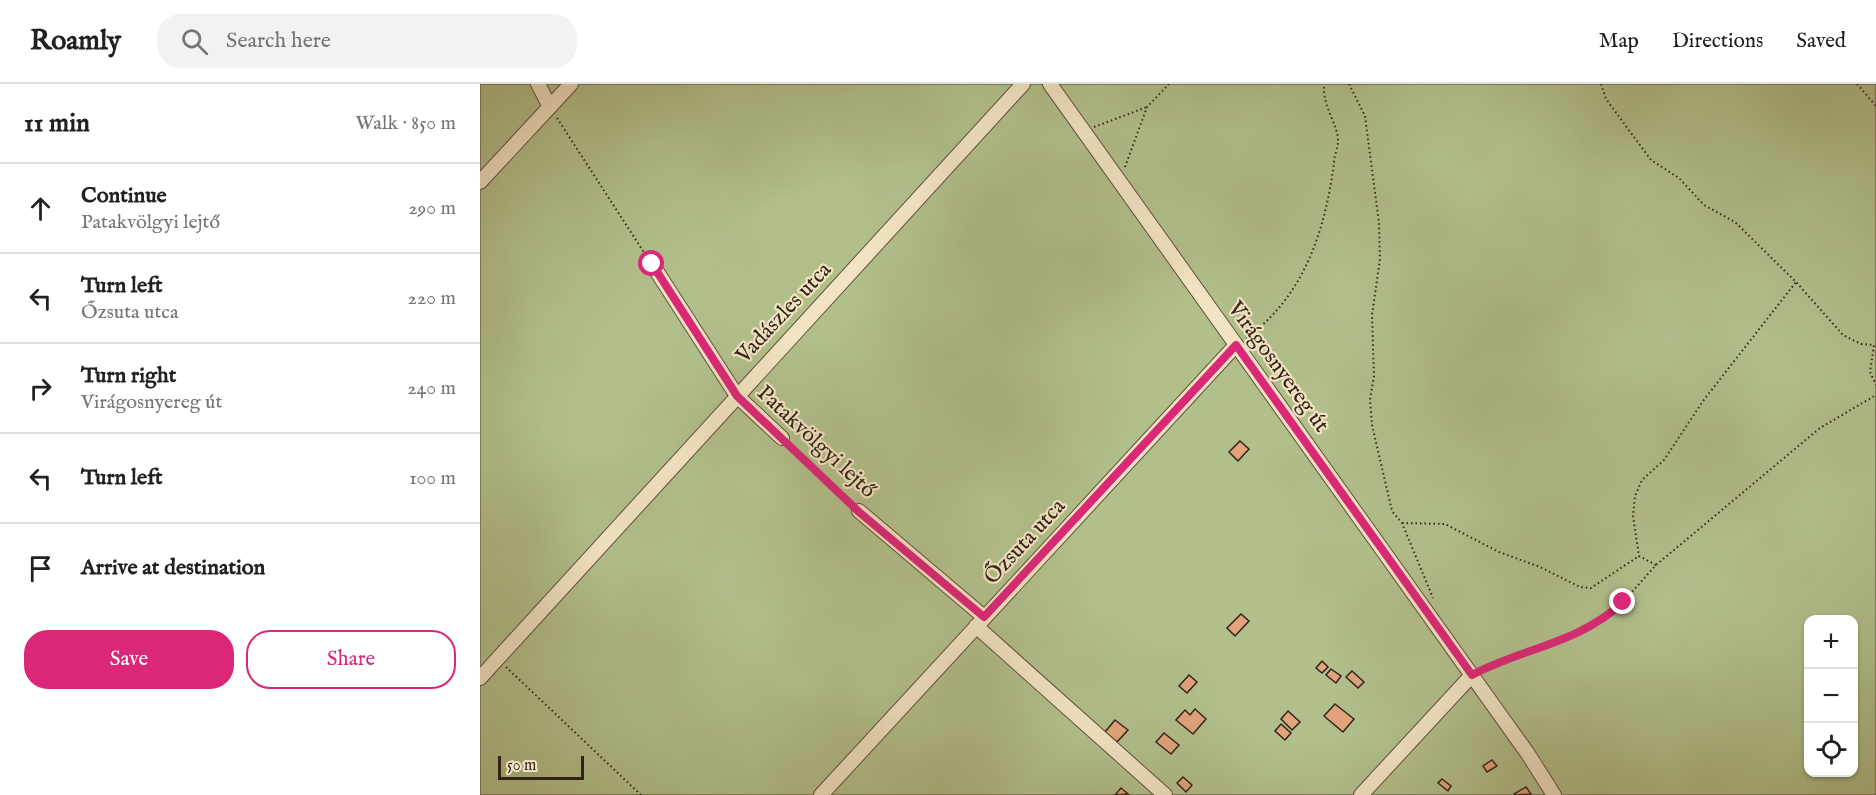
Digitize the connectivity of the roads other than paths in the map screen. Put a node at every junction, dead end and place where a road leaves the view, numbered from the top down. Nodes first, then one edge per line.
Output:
1 (538, 84) edge
2 (571, 84) edge
3 (1023, 84) edge
4 (1050, 84) edge
5 (550, 107) junction
6 (480, 182) edge
7 (652, 264) road end
8 (1236, 345) junction
9 (737, 396) junction
10 (782, 438) road end
11 (859, 512) road end
12 (980, 622) junction
13 (482, 671) edge
14 (1472, 675) junction
15 (821, 795) edge
16 (1165, 795) edge
17 (1361, 795) edge
18 (1554, 795) edge

1 - 5 street
2 - 5 street
3 - 9 street, Vadászles utca
4 - 8 street, Virágosnyereg út
5 - 6 street
7 - 9 street, Patakvölgyi lejtő
8 - 12 street, Őzsuta utca
8 - 14 street, Virágosnyereg út
9 - 10 street, Patakvölgyi lejtő
9 - 13 street, Vadászles utca
11 - 12 street, Patakvölgyi lejtő
12 - 15 street, Őzsuta utca
12 - 16 street, Patakvölgyi lejtő
14 - 17 street
14 - 18 street, Virágosnyereg út

